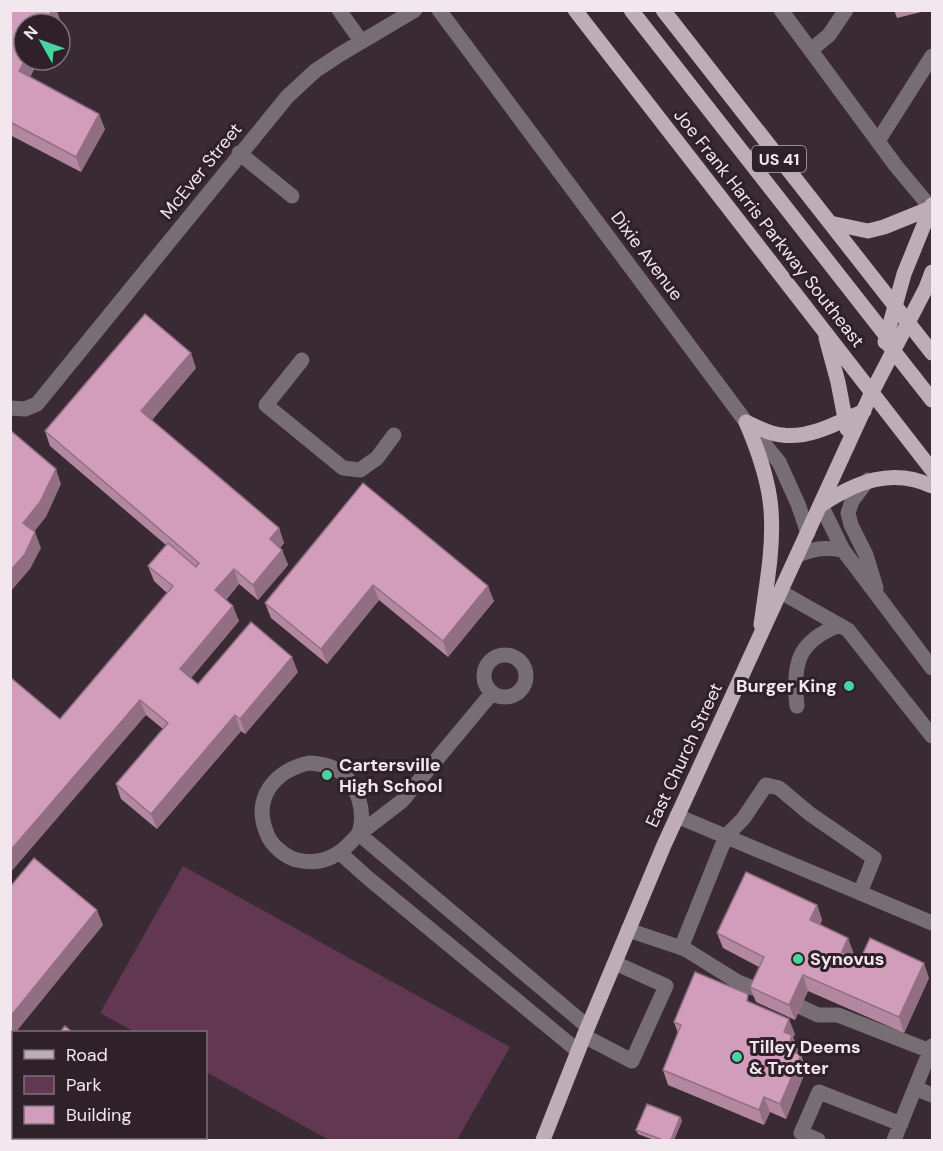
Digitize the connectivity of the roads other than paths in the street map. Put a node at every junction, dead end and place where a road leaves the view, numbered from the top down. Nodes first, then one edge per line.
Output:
1 (339, 10) edge
2 (415, 10) edge
3 (439, 10) edge
4 (575, 10) edge
5 (631, 10) edge
6 (663, 10) edge
7 (781, 10) edge
8 (846, 10) edge
9 (361, 41) junction
10 (810, 50) junction
11 (933, 56) edge
12 (878, 141) junction
13 (239, 153) junction
14 (292, 196) dead end
15 (932, 206) edge
16 (830, 223) junction
17 (933, 272) edge
18 (895, 307) junction
19 (907, 323) junction
20 (823, 330) junction
21 (890, 344) junction
22 (933, 353) edge
23 (302, 360) dead end
24 (872, 392) junction
25 (933, 400) edge
26 (10, 408) edge
27 (864, 411) junction
28 (845, 419) junction
29 (746, 422) junction
30 (394, 435) dead end
31 (849, 443) junction
32 (933, 470) edge
33 (868, 480) junction
34 (933, 486) edge
35 (821, 505) junction
36 (808, 533) junction
37 (843, 550) junction
38 (798, 555) junction
39 (781, 592) junction
40 (878, 597) junction
41 (840, 625) junction
42 (759, 640) junction
43 (933, 668) edge
44 (492, 693) dead end
45 (797, 706) dead end
46 (933, 736) edge
47 (677, 816) junction
48 (359, 834) junction
49 (726, 836) junction
50 (340, 853) junction
51 (860, 893) junction
52 (933, 923) edge
53 (628, 930) junction
54 (681, 948) junction
55 (615, 963) junction
56 (761, 991) edge
57 (801, 1007) dead end
58 (583, 1038) junction
59 (932, 1049) edge
60 (915, 1088) junction
61 (933, 1095) edge
62 (901, 1124) junction
63 (543, 1140) edge
64 (819, 1140) edge
65 (894, 1140) edge

1 - 9 street
2 - 9 street, McEver Street
3 - 29 street, Dixie Avenue
4 - 20 main road, Joe Frank Harris Parkway Southeast
5 - 21 main road
6 - 16 main road, US 41
7 - 10 street
8 - 10 street
9 - 13 street, McEver Street
10 - 12 street
11 - 12 street
12 - 15 street
13 - 14 street
13 - 26 street, McEver Street
15 - 16 main road
15 - 18 main road, East Church Street
16 - 18 main road, US 41
17 - 19 main road, East Church Street
18 - 19 main road, US 41
18 - 21 main road, East Church Street
19 - 21 main road, East Church Street
19 - 22 main road, US 41
20 - 24 main road, Joe Frank Harris Parkway Southeast
20 - 28 main road
21 - 24 main road, East Church Street
21 - 25 main road
23 - 30 street
24 - 27 main road, East Church Street
24 - 32 main road, Joe Frank Harris Parkway Southeast
27 - 28 main road
27 - 31 main road, East Church Street
28 - 29 main road
28 - 31 main road
29 - 36 street, Dixie Avenue
29 - 42 main road
31 - 35 main road, East Church Street
33 - 34 main road
33 - 35 main road
33 - 40 street
35 - 36 main road, East Church Street
35 - 37 street
36 - 38 main road, East Church Street
37 - 38 street
37 - 40 street
38 - 39 main road, East Church Street
39 - 41 street
39 - 42 main road, East Church Street
40 - 43 street
41 - 45 street
41 - 46 street
42 - 47 main road, East Church Street
44 - 48 street
47 - 49 street
47 - 53 main road, East Church Street
48 - 50 street
48 - 50 street
48 - 58 street
49 - 51 street
49 - 51 street
49 - 54 street
50 - 58 street
51 - 52 street
53 - 54 street
53 - 55 main road, East Church Street
54 - 56 street
55 - 58 main road, East Church Street
55 - 58 street
57 - 59 street
58 - 63 main road, East Church Street
59 - 60 street
60 - 61 street
60 - 62 street
62 - 64 street
62 - 65 street

